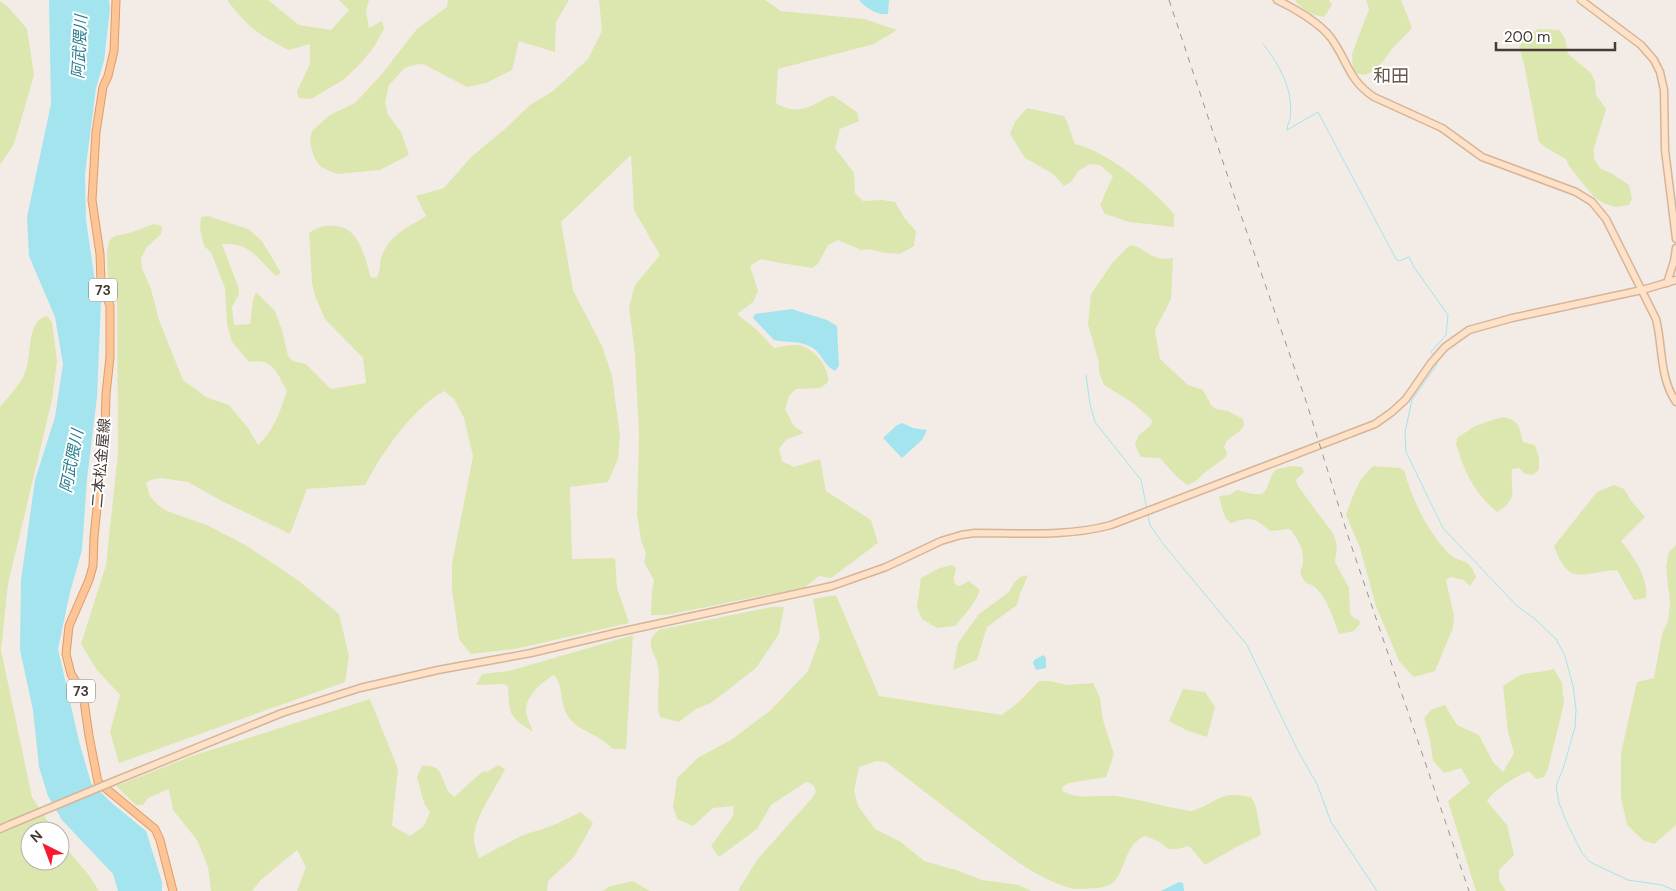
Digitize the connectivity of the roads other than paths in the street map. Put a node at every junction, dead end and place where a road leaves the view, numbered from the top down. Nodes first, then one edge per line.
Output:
1 (116, 0) edge
2 (1277, 0) edge
3 (1581, 0) edge
4 (1675, 225) edge
5 (1676, 239) edge
6 (1676, 248) edge
7 (1676, 280) edge
8 (1667, 283) junction
9 (1642, 290) junction
10 (1676, 402) edge
11 (0, 829) edge
12 (173, 891) edge

1 - 12 main road, 二本松金屋線 / 73
2 - 9 street
3 - 4 street
4 - 5 street
6 - 8 street
7 - 8 street
8 - 9 street
9 - 10 street
9 - 11 street, bridge

